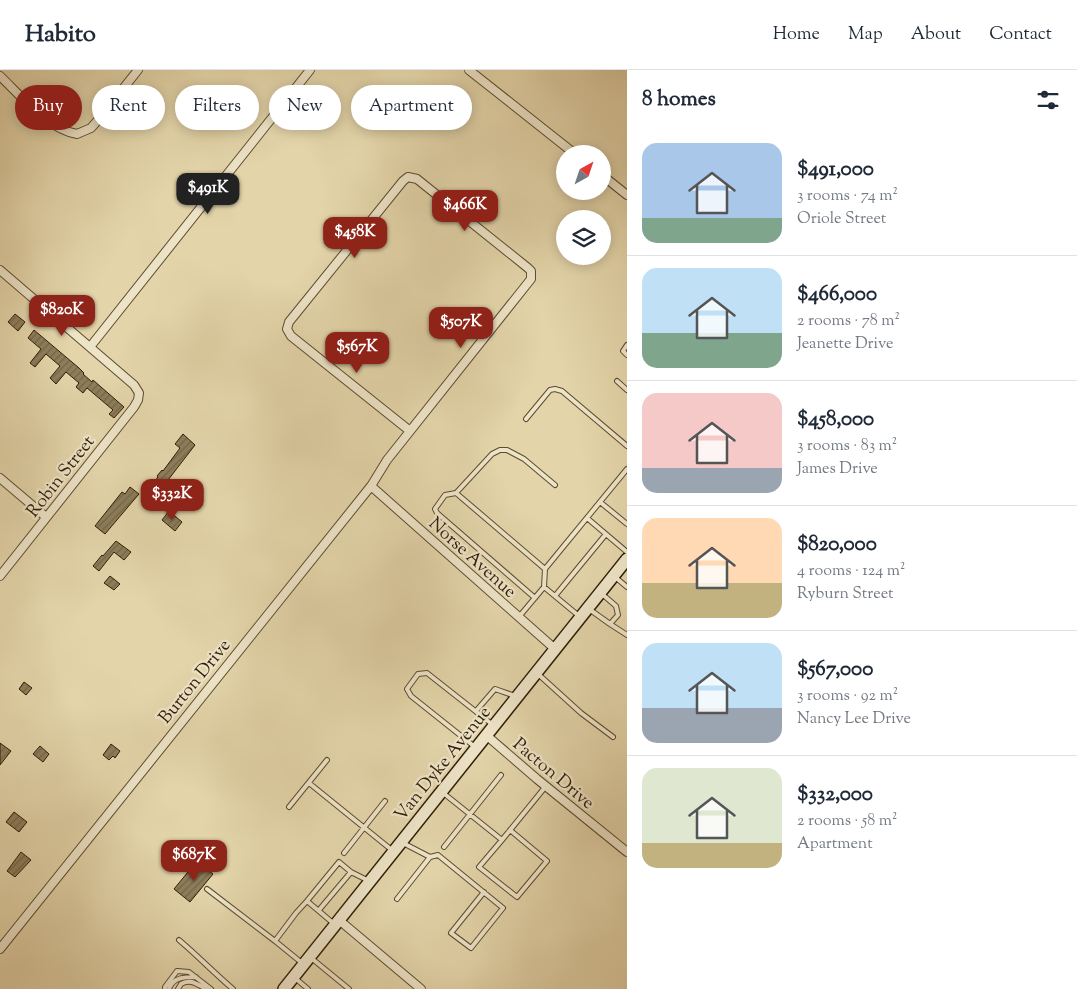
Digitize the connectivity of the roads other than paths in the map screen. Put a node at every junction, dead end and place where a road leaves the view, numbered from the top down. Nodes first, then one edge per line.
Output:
1 (138, 70) edge
2 (310, 70) edge
3 (469, 70) edge
4 (0, 76) edge
5 (564, 145) edge
6 (611, 183) edge
7 (627, 195) edge
8 (0, 270) edge
9 (627, 345) edge
10 (90, 346) junction
11 (627, 355) edge
12 (617, 381) dead end
13 (627, 390) edge
14 (526, 419) dead end
15 (410, 432) junction
16 (627, 446) edge
17 (627, 469) edge
18 (0, 478) edge
19 (555, 485) dead end
20 (371, 486) junction
21 (456, 493) junction
22 (600, 502) junction
23 (46, 517) junction
24 (587, 518) junction
25 (627, 524) edge
26 (606, 534) junction
27 (627, 552) edge
28 (627, 559) edge
29 (545, 569) junction
30 (0, 576) edge
31 (614, 576) junction
32 (544, 587) junction
33 (627, 587) edge
34 (600, 592) junction
35 (555, 596) junction
36 (535, 598) junction
37 (584, 612) junction
38 (518, 618) junction
39 (610, 624) junction
40 (627, 635) edge
41 (555, 649) junction
42 (537, 672) junction
43 (517, 696) junction
44 (476, 711) junction
45 (494, 725) junction
46 (486, 735) junction
47 (613, 737) dead end
48 (476, 748) junction
49 (328, 760) dead end
50 (501, 775) dead end
51 (309, 783) junction
52 (546, 786) junction
53 (441, 792) junction
54 (385, 801) dead end
55 (289, 807) dead end
56 (469, 815) junction
57 (365, 828) junction
58 (510, 830) junction
59 (502, 840) junction
60 (401, 842) junction
61 (444, 847) dead end
62 (393, 852) junction
63 (627, 852) edge
64 (344, 853) dead end
65 (430, 858) junction
66 (351, 872) junction
67 (369, 881) junction
68 (207, 889) dead end
69 (484, 892) junction
70 (397, 899) dead end
71 (307, 901) junction
72 (319, 910) junction
73 (337, 922) junction
74 (179, 940) dead end
75 (275, 941) junction
76 (0, 949) edge
77 (306, 960) junction
78 (196, 977) junction
79 (293, 977) junction
80 (165, 989) edge
81 (170, 989) edge
82 (178, 989) edge
83 (206, 989) edge
84 (211, 989) edge
85 (233, 989) edge
86 (284, 989) edge
87 (308, 989) edge
88 (349, 989) edge
89 (421, 989) edge

1 - 4 street
2 - 10 street
3 - 5 street
6 - 7 street
8 - 10 street
9 - 11 lane
10 - 23 street, Robin Street
12 - 13 lane
14 - 16 lane
15 - 15 street, Burton Drive
15 - 20 street, Burton Drive
17 - 22 lane
18 - 23 street
19 - 21 lane
20 - 38 street, Norse Avenue
20 - 76 street, Burton Drive
21 - 29 lane
21 - 36 lane
22 - 24 lane
22 - 25 lane
23 - 30 street, Robin Street
24 - 26 lane
24 - 29 lane
26 - 27 lane
26 - 35 lane
28 - 31 main road, Van Dyke Avenue
29 - 32 lane
31 - 33 lane
31 - 34 main road, Van Dyke Avenue
32 - 35 lane
32 - 36 lane
34 - 37 main road, Van Dyke Avenue
34 - 39 lane
35 - 37 lane
36 - 38 lane
37 - 39 lane
37 - 41 main road, Van Dyke Avenue
38 - 41 street, Norse Avenue
39 - 40 lane
41 - 42 main road, Van Dyke Avenue
42 - 43 main road, Van Dyke Avenue
42 - 47 lane
43 - 44 lane
43 - 45 main road, Van Dyke Avenue
44 - 45 lane
44 - 48 lane
45 - 46 main road, Van Dyke Avenue
46 - 48 main road, Van Dyke Avenue
46 - 52 street, Pacton Drive
48 - 53 main road, Van Dyke Avenue
49 - 51 lane
50 - 56 lane
51 - 55 lane
51 - 57 lane
52 - 58 lane
52 - 63 street, Pacton Drive
53 - 56 lane
53 - 60 main road, Van Dyke Avenue
54 - 57 lane
56 - 59 lane
56 - 61 lane
57 - 62 lane
57 - 64 lane
58 - 59 lane
58 - 59 lane
60 - 62 main road, Van Dyke Avenue
60 - 65 lane
62 - 67 main road, Van Dyke Avenue
65 - 69 lane
65 - 70 lane
66 - 67 lane
66 - 71 lane
66 - 72 lane
67 - 73 main road, Van Dyke Avenue
68 - 75 lane
69 - 69 lane
71 - 72 lane
71 - 75 lane
72 - 73 lane
73 - 77 main road, Van Dyke Avenue
73 - 89 street
74 - 85 lane
75 - 77 lane
77 - 79 main road, Van Dyke Avenue
77 - 88 lane
78 - 80 lane
78 - 81 lane
78 - 84 lane
79 - 86 main road, Van Dyke Avenue
79 - 87 lane
82 - 83 lane

